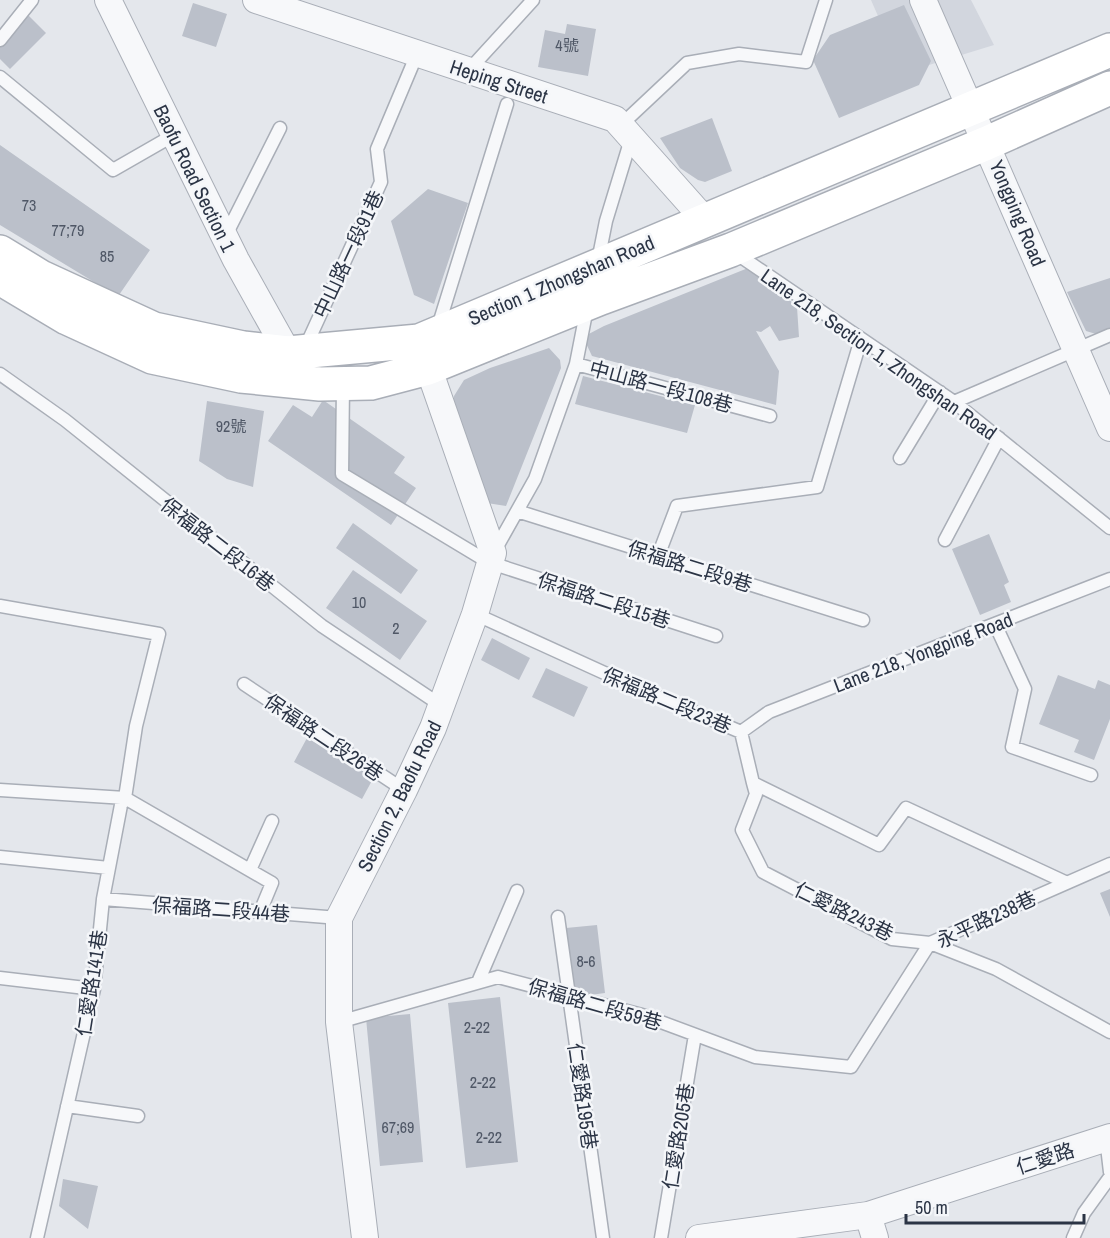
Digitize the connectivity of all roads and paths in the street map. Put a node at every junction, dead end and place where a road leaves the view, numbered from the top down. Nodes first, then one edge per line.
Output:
1 (32, 0) edge
2 (108, 0) edge
3 (256, 0) edge
4 (533, 0) edge
5 (826, 0) edge
6 (923, 0) edge
7 (0, 40) edge
8 (1110, 50) edge
9 (417, 54) junction
10 (468, 71) junction
11 (0, 77) edge
12 (1110, 88) edge
13 (507, 104) dead end
14 (972, 108) junction
15 (280, 128) dead end
16 (626, 132) junction
17 (174, 135) junction
18 (987, 143) junction
19 (704, 219) junction
20 (225, 238) junction
21 (731, 250) junction
22 (0, 252) edge
23 (597, 265) junction
24 (0, 278) edge
25 (588, 304) junction
26 (1110, 335) edge
27 (861, 339) junction
28 (428, 347) junction
29 (1076, 349) junction
30 (295, 352) junction
31 (576, 364) junction
32 (0, 374) edge
33 (343, 384) junction
34 (940, 392) junction
35 (954, 402) junction
36 (770, 416) dead end
37 (1110, 428) edge
38 (999, 438) junction
39 (900, 458) dead end
40 (517, 511) junction
41 (1110, 528) edge
42 (945, 540) dead end
43 (658, 556) junction
44 (488, 558) junction
45 (1110, 579) edge
46 (0, 606) edge
47 (475, 614) junction
48 (863, 620) dead end
49 (995, 624) junction
50 (716, 636) dead end
51 (244, 684) dead end
52 (439, 722) junction
53 (741, 732) junction
54 (1091, 775) dead end
55 (753, 783) junction
56 (0, 790) edge
57 (404, 790) junction
58 (125, 798) junction
59 (273, 821) dead end
60 (0, 857) edge
61 (1110, 864) edge
62 (109, 868) junction
63 (250, 870) junction
64 (1065, 882) junction
65 (517, 891) dead end
66 (103, 899) junction
67 (260, 912) junction
68 (558, 917) dead end
69 (339, 918) junction
70 (930, 943) junction
71 (0, 978) edge
72 (478, 982) junction
73 (94, 989) junction
74 (568, 996) junction
75 (339, 1022) junction
76 (1110, 1032) edge
77 (695, 1035) junction
78 (851, 1067) joint
79 (67, 1106) junction
80 (138, 1116) dead end
81 (1108, 1137) edge
82 (1110, 1174) edge
83 (872, 1226) edge
84 (37, 1238) edge
85 (365, 1238) edge
86 (603, 1238) edge
87 (661, 1238) edge
88 (699, 1238) edge
89 (1073, 1238) edge

1 - 7 lane
2 - 17 street, Baofu Road Section 1
3 - 9 street, Heping Street
4 - 10 lane
5 - 16 lane
6 - 14 street, Yongping Road
8 - 14 street, Section 1 Zhongshan Road
9 - 10 street, Heping Street
9 - 30 lane, 中山路一段91巷
10 - 16 street, Heping Street
11 - 17 lane
12 - 18 street, Section 1 Zhongshan Road
13 - 28 lane
14 - 18 street, Yongping Road
14 - 19 street, Section 1 Zhongshan Road
15 - 20 lane
16 - 19 street, Heping Street
16 - 23 lane
17 - 20 street, Baofu Road Section 1
18 - 21 street, Section 1 Zhongshan Road
18 - 29 street, Yongping Road
19 - 23 street, Section 1 Zhongshan Road
20 - 30 street, Baofu Road Section 1
21 - 25 street, Section 1 Zhongshan Road
21 - 27 lane, Lane 218, Section 1, Zhongshan Road
22 - 30 street, Section 1 Zhongshan Road
23 - 28 street, Section 1 Zhongshan Road
24 - 33 street, Section 1 Zhongshan Road
25 - 28 street, Section 1 Zhongshan Road
25 - 31 lane, 中山路一段108巷
26 - 29 lane
27 - 34 lane, Lane 218, Section 1, Zhongshan Road
27 - 43 lane
28 - 30 street, Section 1 Zhongshan Road
28 - 33 street, Section 1 Zhongshan Road
28 - 44 street
29 - 35 lane
29 - 37 street, Yongping Road
31 - 36 lane, 中山路一段108巷
31 - 40 lane
32 - 52 lane, 保福路二段16巷
33 - 44 lane, 保福路二段15巷
34 - 35 lane, Lane 218, Section 1, Zhongshan Road
34 - 39 lane
35 - 38 lane, Lane 218, Section 1, Zhongshan Road
38 - 41 lane, Lane 218, Section 1, Zhongshan Road
38 - 42 lane
40 - 43 lane, 保福路二段9巷
40 - 44 lane
43 - 48 lane, 保福路二段9巷
44 - 47 street, Section 2, Baofu Road
44 - 50 lane, 保福路二段15巷
45 - 49 lane, Lane 218, Yongping Road
46 - 58 lane, 仁愛路141巷
47 - 52 street, Section 2, Baofu Road
47 - 53 lane, 保福路二段23巷
49 - 53 lane, Lane 218, Yongping Road
49 - 54 lane
51 - 57 lane, 保福路二段26巷
52 - 57 street, Section 2, Baofu Road
53 - 55 lane, 保福路二段23巷
55 - 64 lane
55 - 70 lane, 仁愛路243巷
56 - 58 lane
57 - 69 street, Section 2, Baofu Road
58 - 62 lane, 仁愛路141巷
58 - 63 lane
59 - 63 lane
60 - 62 lane
61 - 64 lane, 永平路238巷
62 - 66 lane, 仁愛路141巷
63 - 67 lane
64 - 70 lane, 永平路238巷
65 - 72 lane
66 - 67 lane, 保福路二段44巷
66 - 73 lane, 仁愛路141巷
67 - 69 lane, 保福路二段44巷
68 - 74 lane, 仁愛路195巷
69 - 75 street, Section 2, Baofu Road
70 - 76 lane, 仁愛路243巷
70 - 78 lane, 永平路238巷
71 - 73 lane
72 - 74 lane, 保福路二段59巷
72 - 75 lane, 保福路二段59巷
73 - 79 lane, 仁愛路141巷
74 - 77 lane, 保福路二段59巷
74 - 86 lane, 仁愛路195巷
75 - 85 street, Section 2, Baofu Road
77 - 78 lane, 保福路二段59巷
77 - 87 lane, 仁愛路205巷
79 - 80 lane
79 - 84 lane, 仁愛路141巷
81 - 82 lane
81 - 83 street, 仁愛路
82 - 89 lane
83 - 88 street, 仁愛路

